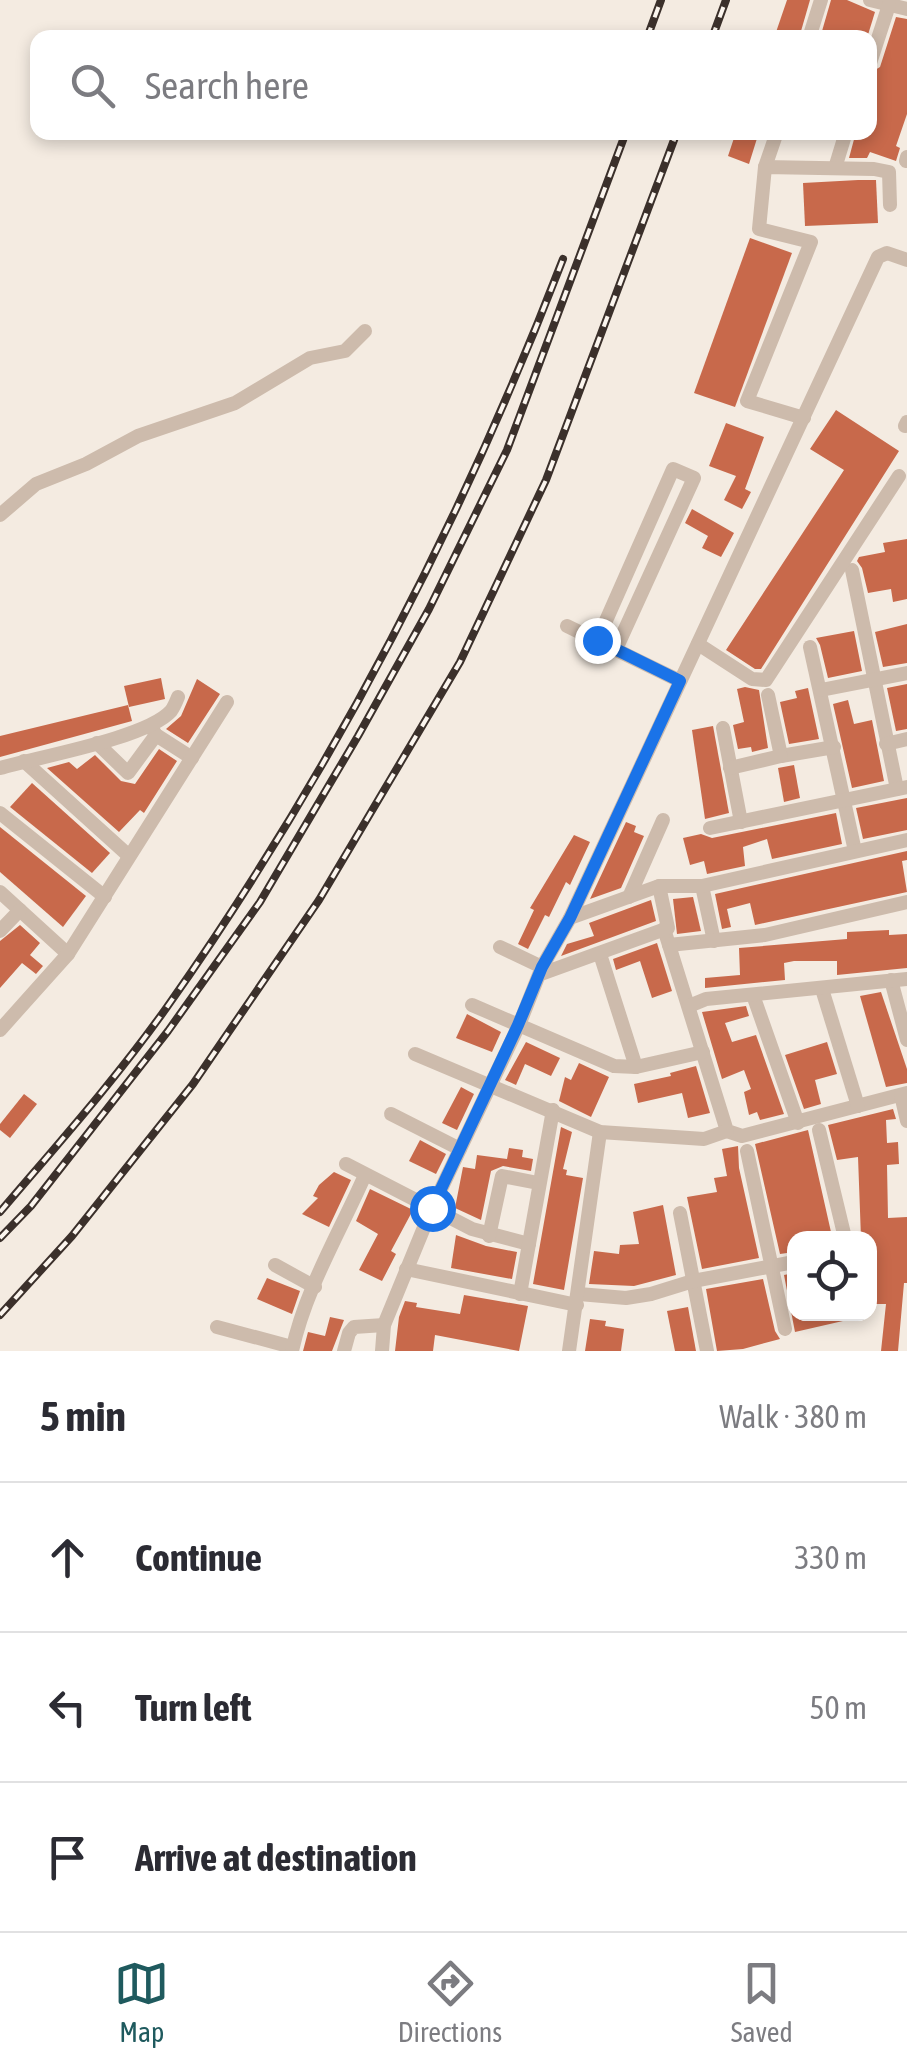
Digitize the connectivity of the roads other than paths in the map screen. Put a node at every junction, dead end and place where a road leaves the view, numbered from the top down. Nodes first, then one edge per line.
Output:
1 (821, 0) edge
2 (870, 0) edge
3 (890, 4) junction
4 (907, 9) edge
5 (812, 30) edge
6 (877, 42) edge
7 (774, 140) edge
8 (843, 140) edge
9 (765, 167) junction
10 (834, 168) junction
11 (890, 205) dead end
12 (907, 260) edge
13 (366, 331) dead end
14 (804, 418) junction
15 (900, 476) dead end
16 (0, 515) edge
17 (852, 570) dead end
18 (567, 626) dead end
19 (597, 640) junction
20 (698, 644) junction
21 (810, 647) dead end
22 (616, 648) junction
23 (907, 673) edge
24 (873, 680) junction
25 (680, 681) junction
26 (821, 690) junction
27 (768, 694) dead end
28 (178, 697) dead end
29 (227, 702) dead end
30 (723, 728) dead end
31 (154, 730) junction
32 (907, 739) edge
33 (96, 743) junction
34 (886, 744) junction
35 (834, 747) junction
36 (781, 756) junction
37 (192, 758) junction
38 (24, 761) junction
39 (0, 768) edge
40 (730, 768) junction
41 (902, 788) edge
42 (845, 800) junction
43 (0, 813) edge
44 (663, 820) dead end
45 (740, 822) junction
46 (710, 828) dead end
47 (907, 840) edge
48 (856, 851) junction
49 (129, 856) junction
50 (659, 886) junction
51 (702, 886) junction
52 (0, 892) edge
53 (105, 897) junction
54 (629, 897) junction
55 (907, 902) edge
56 (20, 910) junction
57 (570, 918) junction
58 (664, 929) junction
59 (0, 931) edge
60 (714, 941) junction
61 (668, 945) junction
62 (500, 947) dead end
63 (68, 954) junction
64 (600, 954) junction
65 (541, 971) junction
66 (890, 980) junction
67 (907, 980) edge
68 (822, 989) junction
69 (754, 994) junction
70 (472, 1005) dead end
71 (689, 1006) junction
72 (518, 1025) junction
73 (0, 1030) edge
74 (907, 1040) edge
75 (702, 1052) junction
76 (415, 1054) dead end
77 (636, 1067) junction
78 (490, 1084) junction
79 (904, 1094) edge
80 (858, 1106) junction
81 (553, 1110) junction
82 (391, 1114) dead end
83 (907, 1122) edge
84 (798, 1123) junction
85 (819, 1130) dead end
86 (600, 1132) junction
87 (727, 1132) junction
88 (460, 1149) junction
89 (746, 1150) dead end
90 (346, 1164) dead end
91 (365, 1175) junction
92 (538, 1182) junction
93 (432, 1208) junction
94 (680, 1213) dead end
95 (842, 1231) edge
96 (489, 1236) junction
97 (530, 1244) junction
98 (787, 1263) edge
99 (274, 1265) dead end
100 (771, 1266) junction
101 (406, 1269) junction
102 (693, 1281) junction
103 (315, 1286) junction
104 (520, 1294) junction
105 (578, 1300) junction
106 (384, 1324) junction
107 (217, 1327) dead end
108 (785, 1330) dead end
109 (292, 1349) edge
110 (344, 1351) edge
111 (382, 1351) edge
112 (569, 1351) edge
113 (708, 1351) edge

1 - 5 street
2 - 3 street
3 - 4 street
3 - 6 street
7 - 9 street
8 - 10 street
9 - 10 street
9 - 14 street
10 - 11 street
12 - 14 street
13 - 16 street
14 - 20 street
15 - 20 street
17 - 24 street
18 - 19 street
19 - 22 street
19 - 22 street
20 - 25 street
21 - 26 street
22 - 25 street
23 - 24 street
24 - 26 street
24 - 34 street
25 - 57 street
26 - 35 street
27 - 36 street
28 - 31 street
29 - 37 street
30 - 40 street
31 - 33 street
31 - 33 street
31 - 37 street
32 - 34 street
33 - 38 street
34 - 41 street
35 - 36 street
35 - 42 street
36 - 40 street
37 - 49 street
38 - 39 street
38 - 49 street
40 - 45 street
41 - 42 street
42 - 45 street
42 - 48 street
43 - 53 street
44 - 54 street
45 - 46 street
47 - 48 street
48 - 51 street
49 - 53 street
50 - 51 street
50 - 54 street
50 - 58 street
51 - 60 street
52 - 56 street
53 - 63 street
54 - 57 street
55 - 60 street
56 - 59 street
56 - 63 street
57 - 65 street
58 - 61 street
58 - 64 street
60 - 61 street
61 - 71 street
62 - 65 street
63 - 73 street
64 - 65 street
64 - 77 street
65 - 72 street
66 - 67 street
66 - 68 street
66 - 74 street
68 - 69 street
68 - 80 street
69 - 71 street
69 - 84 street
70 - 72 street
71 - 75 street
72 - 77 street
72 - 78 street
75 - 77 street
75 - 87 street
76 - 78 street
78 - 81 street
78 - 88 street
79 - 80 street
79 - 83 street
80 - 84 street
81 - 86 street
81 - 92 street
82 - 88 street
84 - 87 street
85 - 95 street
86 - 87 street
86 - 105 street
88 - 93 street
89 - 100 street
90 - 91 street
91 - 93 street
91 - 103 street
92 - 96 street
92 - 97 street
93 - 96 street
93 - 101 street
94 - 102 street
96 - 97 street
97 - 104 street
98 - 100 street
99 - 103 street
100 - 102 street
100 - 108 street
101 - 104 street
101 - 106 street
102 - 105 street
102 - 113 street
103 - 109 street
104 - 105 street
105 - 112 street
106 - 110 street
106 - 111 street
107 - 109 street

